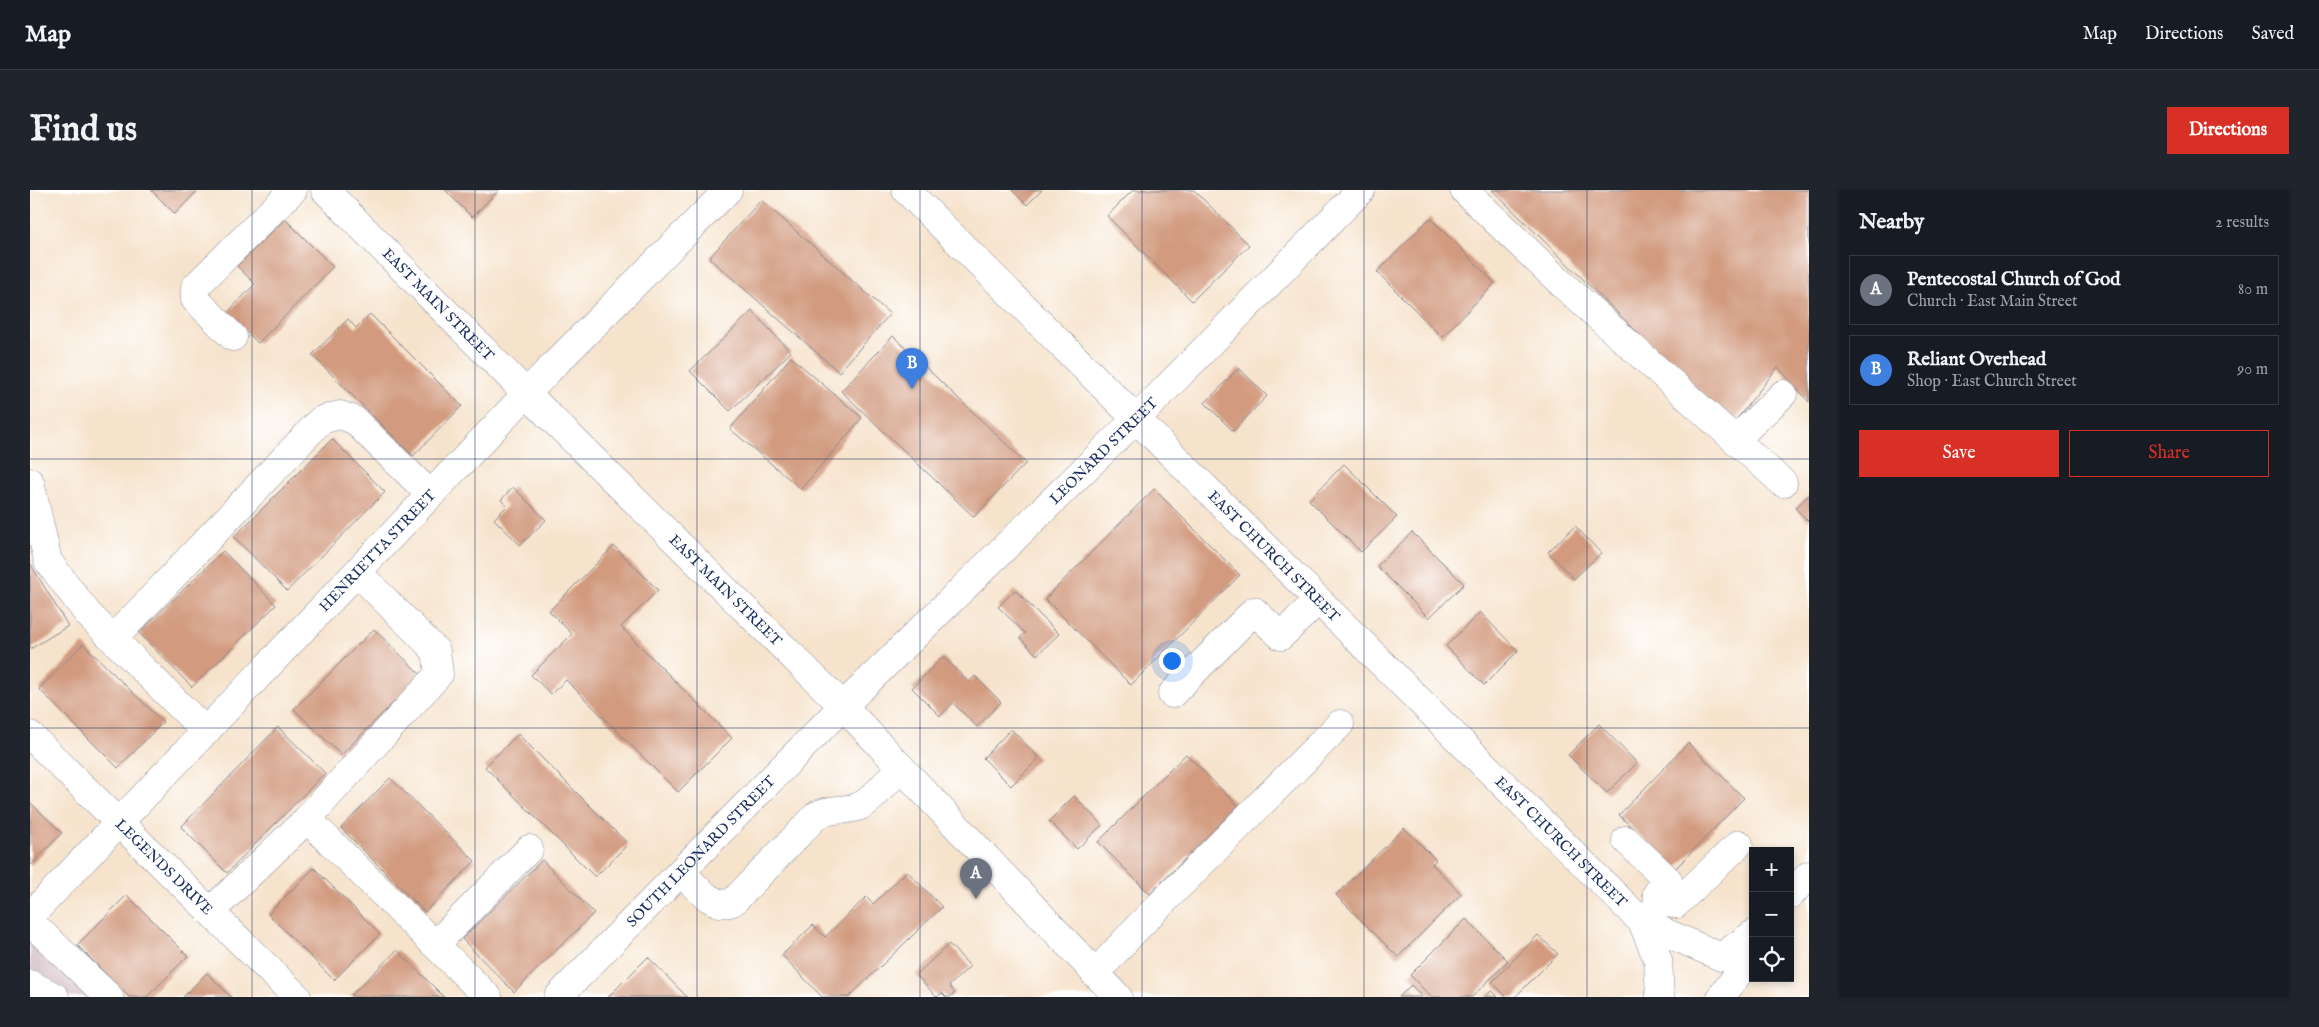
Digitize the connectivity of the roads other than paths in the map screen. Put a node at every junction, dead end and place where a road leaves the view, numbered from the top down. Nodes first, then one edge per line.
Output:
1 (293, 190) edge
2 (325, 190) edge
3 (728, 190) edge
4 (906, 190) edge
5 (1361, 190) edge
6 (1464, 190) edge
7 (232, 337) dead end
8 (527, 394) junction
9 (1783, 394) dead end
10 (1136, 418) junction
11 (1735, 440) junction
12 (30, 482) edge
13 (1783, 483) dead end
14 (431, 495) junction
15 (357, 572) junction
16 (1318, 600) junction
17 (113, 639) junction
18 (1172, 694) dead end
19 (844, 706) junction
20 (1340, 724) dead end
21 (206, 732) junction
22 (30, 735) edge
23 (900, 767) junction
24 (307, 818) junction
25 (120, 823) junction
26 (1626, 840) dead end
27 (1738, 844) dead end
28 (529, 849) dead end
29 (680, 872) junction
30 (1809, 875) edge
31 (1793, 892) edge
32 (210, 912) junction
33 (1652, 912) junction
34 (30, 916) edge
35 (30, 922) edge
36 (1749, 937) edge
37 (435, 945) junction
38 (1749, 959) edge
39 (1095, 974) junction
40 (30, 984) edge
41 (55, 997) edge
42 (109, 997) edge
43 (297, 997) edge
44 (488, 997) edge
45 (558, 997) edge
46 (1118, 997) edge
47 (1660, 997) edge
48 (1721, 997) edge

1 - 7 street
2 - 8 street, EAST MAIN STREET
3 - 8 street, HENRIETTA STREET
4 - 10 street, EAST CHURCH STREET
5 - 10 street, LEONARD STREET
6 - 11 street
8 - 14 street, HENRIETTA STREET
8 - 19 street, EAST MAIN STREET
9 - 11 street
10 - 16 street, EAST CHURCH STREET
10 - 19 street, LEONARD STREET
11 - 13 street
12 - 17 street
14 - 15 street, HENRIETTA STREET
14 - 17 street
15 - 21 street, HENRIETTA STREET
15 - 24 street
16 - 18 street
16 - 33 street, EAST CHURCH STREET
17 - 21 street
19 - 23 street, EAST MAIN STREET
19 - 29 street, SOUTH LEONARD STREET
20 - 39 street
21 - 25 street, HENRIETTA STREET
22 - 25 street, LEGENDS DRIVE
23 - 29 street
23 - 39 street, EAST MAIN STREET
24 - 32 street
24 - 37 street
25 - 32 street, LEGENDS DRIVE
25 - 34 street, HENRIETTA STREET
26 - 33 street
27 - 33 street
28 - 37 street
29 - 45 street, SOUTH LEONARD STREET
30 - 31 street
32 - 43 street, LEGENDS DRIVE
33 - 36 street
33 - 47 street
35 - 42 street
37 - 44 street
38 - 48 street
39 - 46 street, EAST MAIN STREET
40 - 41 street

